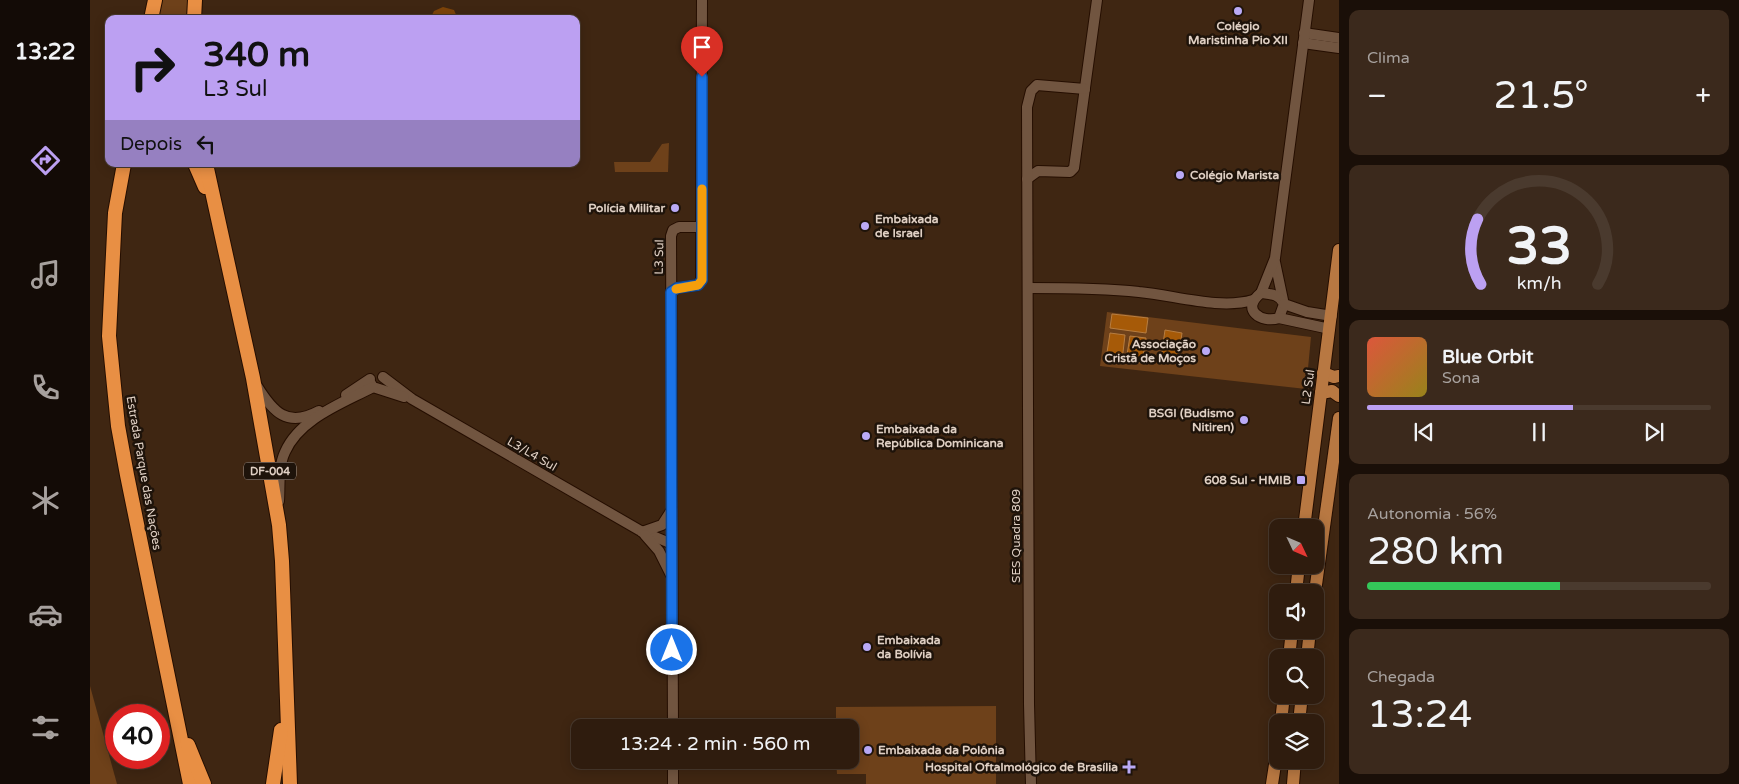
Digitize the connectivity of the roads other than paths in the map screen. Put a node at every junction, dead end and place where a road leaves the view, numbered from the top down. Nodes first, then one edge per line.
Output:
1 (155, 0) edge
2 (195, 0) edge
3 (702, 0) edge
4 (1096, 0) edge
5 (1309, 0) edge
6 (151, 15) edge
7 (194, 15) edge
8 (1304, 38) junction
9 (1339, 38) edge
10 (1339, 48) edge
11 (1085, 89) junction
12 (1027, 159) junction
13 (123, 167) edge
14 (133, 167) edge
15 (196, 167) edge
16 (207, 167) edge
17 (1038, 171) junction
18 (1027, 180) junction
19 (115, 213) junction
20 (216, 215) junction
21 (702, 227) junction
22 (1339, 250) edge
23 (1339, 254) edge
24 (1275, 258) junction
25 (673, 288) junction
26 (1028, 288) junction
27 (1257, 297) junction
28 (1283, 302) junction
29 (1223, 304) junction
30 (1256, 316) junction
31 (1279, 318) junction
32 (1331, 322) junction
33 (1323, 373) junction
34 (1339, 376) edge
35 (253, 378) junction
36 (373, 385) junction
37 (1320, 393) junction
38 (1339, 396) edge
39 (412, 399) junction
40 (1339, 418) edge
41 (672, 508) junction
42 (1312, 519) edge
43 (1314, 519) edge
44 (279, 525) junction
45 (642, 532) junction
46 (672, 549) junction
47 (672, 578) junction
48 (1287, 704) edge
49 (1298, 704) edge
50 (286, 706) junction
51 (177, 719) junction
52 (672, 719) edge
53 (673, 769) edge
54 (1274, 769) edge
55 (1294, 769) edge
56 (190, 784) edge
57 (204, 784) edge
58 (273, 784) edge
59 (290, 784) edge
60 (673, 784) edge
61 (1031, 784) edge
62 (1272, 784) edge
63 (1293, 784) edge

1 - 6 highway
2 - 7 highway
3 - 21 street, L3 Sul
4 - 11 street
5 - 8 street
8 - 9 street
8 - 10 street
8 - 24 street
11 - 12 street, SES Quadra 809
11 - 17 street
12 - 17 street
12 - 18 street, SES Quadra 809
13 - 19 highway, Estrada Parque das Nações
14 - 19 highway
15 - 20 highway
16 - 20 highway, DF-004
17 - 18 street
18 - 26 street, SES Quadra 809
19 - 51 highway, Estrada Parque das Nações
20 - 35 highway, DF-004
21 - 25 street, L3 Sul
21 - 25 street, L3 Sul
22 - 23 main road, L2 Sul
23 - 32 main road, L2 Sul
24 - 27 street
24 - 28 street
25 - 41 street, L3 Sul
26 - 29 street
26 - 61 street, SES Quadra 809
27 - 28 street
27 - 29 street
27 - 30 street
28 - 31 street
28 - 32 street
29 - 30 street
30 - 31 street
31 - 32 street
32 - 33 main road, L2 Sul
33 - 34 main road
33 - 37 main road, L2 Sul
35 - 36 street
35 - 44 highway, DF-004
36 - 39 street, L3/L4 Sul
36 - 39 street, L3/L4 Sul
36 - 44 street
37 - 38 main road
37 - 42 main road, L2 Sul
39 - 45 street, L3/L4 Sul
40 - 43 main road, L2 Sul
41 - 45 street
41 - 46 street, L3 Sul
44 - 50 highway, DF-004
45 - 46 street, L3/L4 Sul
45 - 47 street
46 - 47 street, L3 Sul
47 - 52 street, L3 Sul
48 - 49 main road
50 - 58 highway
50 - 59 highway, DF-004
51 - 56 highway, Estrada Parque das Nações
51 - 57 highway
53 - 60 street
54 - 62 main road
55 - 63 main road

